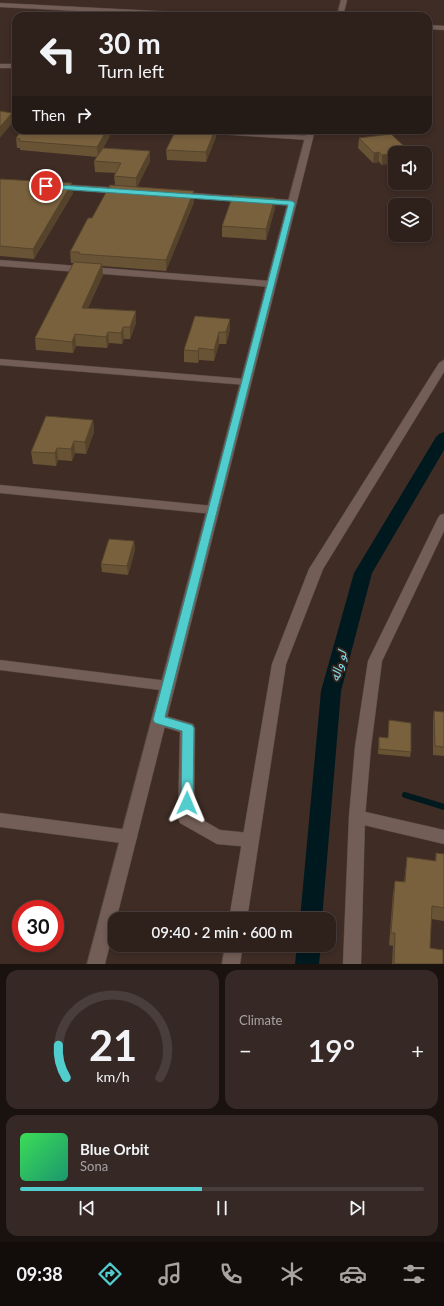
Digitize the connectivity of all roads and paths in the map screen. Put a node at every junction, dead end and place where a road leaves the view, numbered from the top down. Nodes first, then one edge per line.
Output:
1 (344, 0) edge
2 (0, 5) edge
3 (0, 12) edge
4 (136, 12) edge
5 (341, 12) edge
6 (12, 13) edge
7 (432, 27) edge
8 (444, 28) edge
9 (0, 66) edge
10 (12, 66) edge
11 (0, 118) edge
12 (12, 119) edge
13 (310, 134) edge
14 (47, 186) edge
15 (134, 192) edge
16 (174, 195) edge
17 (292, 203) junction
18 (0, 263) edge
19 (271, 284) junction
20 (0, 362) edge
21 (444, 363) edge
22 (246, 382) junction
23 (0, 489) edge
24 (213, 510) junction
25 (444, 518) edge
26 (0, 665) edge
27 (168, 686) junction
28 (159, 720) junction
29 (357, 817) junction
30 (0, 820) edge
31 (129, 837) junction
32 (444, 837) edge
33 (250, 840) junction
34 (239, 912) edge
35 (233, 952) edge
36 (96, 964) edge
37 (231, 964) edge
38 (352, 964) edge

1 - 5 street
2 - 4 street
3 - 6 street
7 - 8 street
9 - 10 street
11 - 12 street
13 - 17 street
14 - 15 street
16 - 17 street
17 - 19 street
18 - 19 street
19 - 22 street
20 - 22 street
21 - 33 street
22 - 24 street
23 - 24 street
24 - 27 street
25 - 29 street
26 - 27 street
27 - 28 street
28 - 31 street
28 - 33 street
29 - 32 street
29 - 38 street
30 - 31 street
31 - 36 street
33 - 34 street
35 - 37 street

